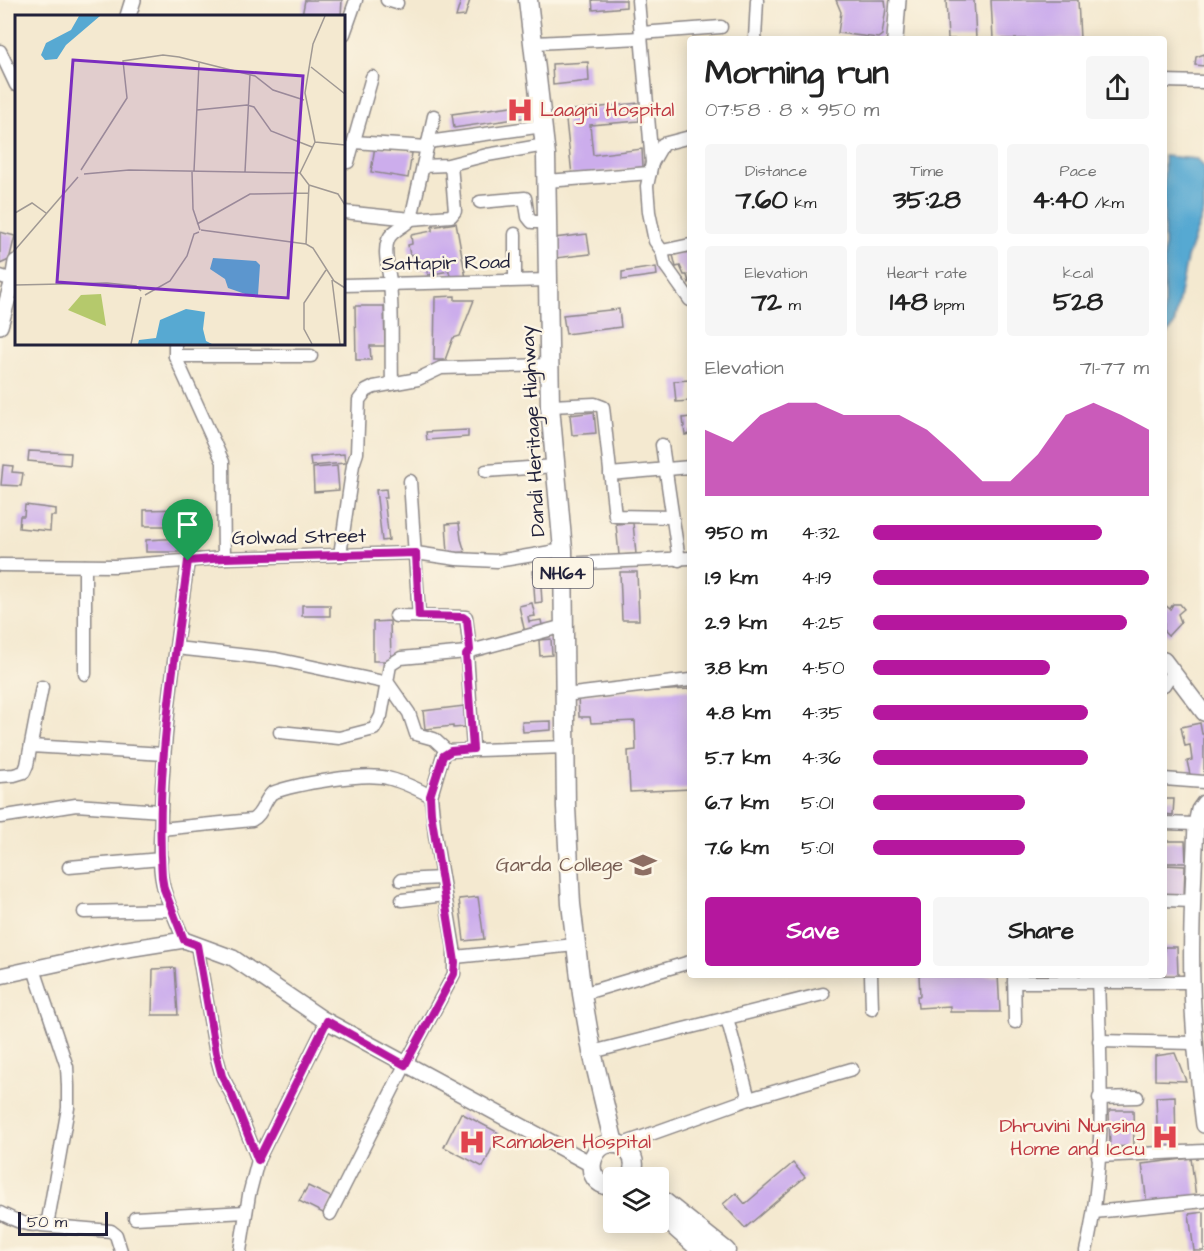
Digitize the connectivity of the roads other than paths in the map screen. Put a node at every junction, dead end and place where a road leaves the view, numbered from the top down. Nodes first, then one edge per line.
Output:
1 (133, 0) edge
2 (356, 0) edge
3 (528, 0) edge
4 (638, 0) edge
5 (757, 0) edge
6 (898, 0) edge
7 (128, 15) edge
8 (721, 27) dead end
9 (345, 31) edge
10 (641, 36) junction
11 (755, 36) edge
12 (895, 36) edge
13 (535, 44) junction
14 (0, 51) edge
15 (372, 77) dead end
16 (1167, 81) edge
17 (1204, 82) edge
18 (15, 83) edge
19 (434, 116) dead end
20 (543, 126) junction
21 (687, 138) edge
22 (354, 142) junction
23 (427, 145) junction
24 (545, 145) junction
25 (348, 162) dead end
26 (451, 165) junction
27 (423, 166) junction
28 (651, 168) junction
29 (547, 181) junction
30 (480, 202) dead end
31 (345, 212) edge
32 (411, 219) junction
33 (548, 222) junction
34 (515, 234) dead end
35 (687, 246) edge
36 (662, 251) junction
37 (15, 266) edge
38 (515, 280) junction
39 (549, 280) junction
40 (10, 283) edge
41 (390, 283) junction
42 (345, 285) edge
43 (687, 296) edge
44 (0, 326) edge
45 (175, 350) edge
46 (311, 356) dead end
47 (550, 364) junction
48 (392, 384) junction
49 (550, 406) junction
50 (662, 445) dead end
51 (555, 466) junction
52 (687, 467) edge
53 (665, 469) junction
54 (486, 471) dead end
55 (610, 474) junction
56 (411, 481) dead end
57 (672, 517) junction
58 (416, 553) junction
59 (340, 555) junction
60 (563, 557) junction
61 (224, 558) junction
62 (684, 559) edge
63 (188, 561) junction
64 (0, 565) edge
65 (85, 566) junction
66 (396, 616) dead end
67 (419, 616) junction
68 (564, 626) junction
69 (176, 648) junction
70 (468, 651) junction
71 (1167, 652) edge
72 (1169, 666) edge
73 (85, 674) dead end
74 (687, 680) edge
75 (388, 683) junction
76 (42, 687) dead end
77 (565, 695) junction
78 (1204, 699) edge
79 (1204, 713) edge
80 (280, 732) dead end
81 (31, 746) junction
82 (566, 747) junction
83 (473, 749) junction
84 (447, 751) junction
85 (164, 754) junction
86 (0, 776) edge
87 (1167, 779) edge
88 (1204, 782) edge
89 (430, 796) junction
90 (1204, 803) edge
91 (161, 811) junction
92 (0, 817) edge
93 (1167, 823) edge
94 (1196, 824) junction
95 (161, 829) junction
96 (160, 859) junction
97 (69, 867) dead end
98 (442, 878) junction
99 (401, 880) dead end
100 (445, 895) junction
101 (402, 900) dead end
102 (1167, 901) edge
103 (172, 910) junction
104 (1196, 911) edge
105 (84, 912) dead end
106 (190, 942) junction
107 (1198, 942) edge
108 (575, 945) junction
109 (455, 957) junction
110 (687, 963) edge
111 (34, 969) junction
112 (0, 976) edge
113 (871, 978) edge
114 (1014, 979) edge
115 (1098, 979) edge
116 (1192, 982) junction
117 (582, 994) junction
118 (823, 994) dead end
119 (872, 1009) dead end
120 (1199, 1015) edge
121 (727, 1018) junction
122 (327, 1021) junction
123 (1015, 1022) dead end
124 (1099, 1041) junction
125 (1195, 1043) junction
126 (592, 1052) junction
127 (405, 1065) junction
128 (852, 1069) dead end
129 (1137, 1097) dead end
130 (1099, 1098) junction
131 (749, 1099) junction
132 (1202, 1099) edge
133 (1204, 1125) edge
134 (617, 1144) junction
135 (1204, 1151) edge
136 (1098, 1156) junction
137 (258, 1160) junction
138 (591, 1164) junction
139 (633, 1167) edge
140 (603, 1183) edge
141 (1204, 1201) edge
142 (669, 1206) edge
143 (246, 1212) junction
144 (1094, 1212) junction
145 (0, 1213) edge
146 (330, 1214) dead end
147 (135, 1218) dead end
148 (669, 1222) edge
149 (41, 1225) junction
150 (121, 1251) edge
151 (240, 1251) edge
152 (702, 1251) edge
153 (726, 1251) edge
154 (1086, 1251) edge

1 - 7 main road
2 - 9 street
3 - 13 highway, Dandi Heritage Highway / NH64
4 - 10 street
5 - 11 street
6 - 12 main road
8 - 10 street
10 - 13 street
10 - 28 street
13 - 20 highway, Dandi Heritage Highway / NH64
14 - 18 street
15 - 22 street
16 - 17 street
19 - 23 street
20 - 23 street
20 - 24 highway, Dandi Heritage Highway / NH64
21 - 28 street
22 - 23 street
22 - 25 street
23 - 27 street
24 - 26 street
24 - 29 highway, Dandi Heritage Highway / NH64
26 - 27 street
26 - 32 street
27 - 32 street
28 - 29 street
28 - 36 street
29 - 33 highway, Dandi Heritage Highway / NH64
30 - 33 street
31 - 32 street
32 - 41 street
33 - 39 highway, Dandi Heritage Highway / NH64
34 - 38 street
35 - 36 street
36 - 43 street
37 - 40 main road
38 - 39 street, Sattapir Road
38 - 41 street, Sattapir Road
39 - 47 highway, Dandi Heritage Highway / NH64
40 - 44 main road
41 - 42 street, Sattapir Road
41 - 48 street
45 - 46 street
45 - 61 street
47 - 48 street
47 - 49 highway, Dandi Heritage Highway / NH64
48 - 59 street
49 - 51 highway, Dandi Heritage Highway / NH64
49 - 55 street
50 - 53 street
51 - 54 street
51 - 60 highway, Dandi Heritage Highway / NH64
52 - 53 street
53 - 55 street
53 - 57 street
55 - 57 street
56 - 58 street
57 - 62 street
58 - 59 street, Golwad Street
58 - 60 street, Golwad Street
58 - 67 street
59 - 61 street, Golwad Street
60 - 62 street, Golwad Street
60 - 68 highway, Dandi Heritage Highway / NH64
61 - 63 street, Golwad Street
63 - 65 street, Golwad Street
63 - 69 street
64 - 65 street, Golwad Street
65 - 73 street
66 - 67 street
67 - 70 street
68 - 70 street
68 - 77 highway, Dandi Heritage Highway / NH64
69 - 75 street
69 - 85 street
70 - 75 street
70 - 83 street
71 - 78 main road
72 - 79 main road
74 - 77 street
75 - 80 street
75 - 84 street
76 - 81 street
77 - 82 highway, Dandi Heritage Highway / NH64
81 - 85 street
81 - 86 street
82 - 83 street
82 - 108 highway, Dandi Heritage Highway / NH64
83 - 84 street
84 - 89 street
85 - 91 street
87 - 88 street
89 - 95 street
89 - 98 street
90 - 94 main road
91 - 92 street
91 - 95 street
93 - 94 street
94 - 104 main road
95 - 96 street
96 - 97 street
96 - 103 street
98 - 99 street
98 - 100 street
100 - 101 street
100 - 109 street
102 - 104 street
103 - 105 street
103 - 106 street
104 - 107 main road
106 - 111 main road
106 - 122 main road
106 - 137 street
107 - 116 main road
108 - 109 street
108 - 117 highway, Dandi Heritage Highway / NH64
109 - 127 street
110 - 117 street
111 - 112 main road
111 - 149 street
113 - 119 street
114 - 115 street
114 - 123 street
115 - 116 street
115 - 124 street
116 - 120 main road
117 - 126 highway, Dandi Heritage Highway / NH64
118 - 121 street
120 - 125 main road
121 - 126 street
121 - 131 street
122 - 127 main road
122 - 137 street
124 - 125 street
124 - 130 street
125 - 132 main road
126 - 134 highway, Dandi Heritage Highway / NH64
127 - 138 main road
127 - 146 street
128 - 131 street
129 - 130 street
130 - 136 street
131 - 134 street
132 - 133 main road
134 - 138 highway
134 - 139 highway, NH64
135 - 136 street
136 - 144 street
137 - 143 street
138 - 140 highway
141 - 144 street
142 - 153 highway
143 - 147 street
143 - 151 street
144 - 154 street
145 - 149 street
148 - 152 highway
149 - 150 street

